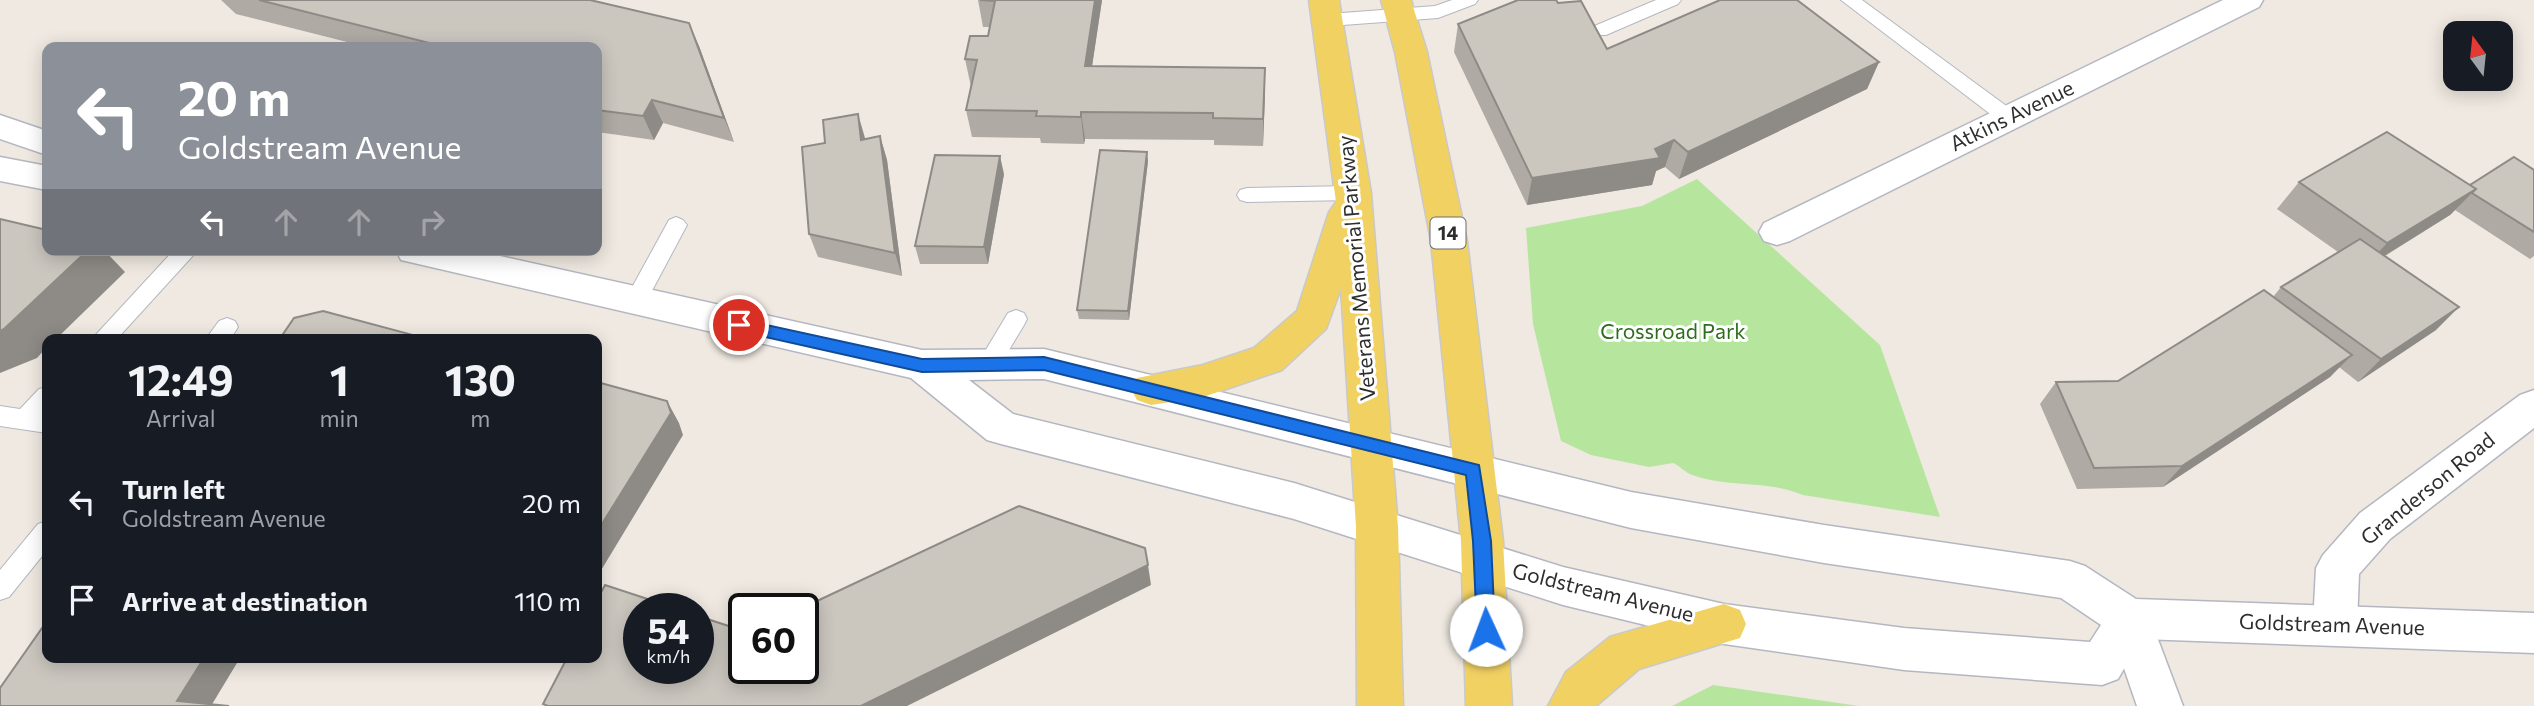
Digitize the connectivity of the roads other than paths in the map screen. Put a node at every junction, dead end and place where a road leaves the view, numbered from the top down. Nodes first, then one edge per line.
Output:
1 (1469, 0) edge
2 (1672, 0) edge
3 (1850, 0) edge
4 (2248, 0) edge
5 (1398, 8) edge
6 (1326, 10) edge
7 (1599, 31) edge
8 (2010, 118) junction
9 (0, 127) edge
10 (42, 141) edge
11 (0, 169) edge
12 (42, 177) edge
13 (1353, 193) junction
14 (1247, 195) dead end
15 (676, 225) dead end
16 (1777, 232) dead end
17 (181, 256) edge
18 (440, 256) edge
19 (635, 302) junction
20 (1016, 319) dead end
21 (108, 334) edge
22 (989, 364) junction
23 (922, 365) junction
24 (1151, 389) junction
25 (2534, 406) edge
26 (0, 416) edge
27 (36, 422) edge
28 (1372, 444) junction
29 (1474, 470) junction
30 (1377, 527) junction
31 (42, 538) edge
32 (1483, 561) junction
33 (0, 589) edge
34 (2129, 619) junction
35 (1724, 624) junction
36 (2335, 624) junction
37 (2534, 633) edge
38 (1381, 706) edge
39 (1489, 706) edge
40 (1571, 706) edge
41 (2161, 706) edge

1 - 5 lane
2 - 7 lane
3 - 8 lane
4 - 8 main road, Atkins Avenue
5 - 6 lane
5 - 29 main road, 14
6 - 13 main road, Veterans Memorial Parkway
8 - 16 main road, Atkins Avenue
9 - 10 main road
11 - 12 main road
13 - 14 lane
13 - 24 main road
13 - 28 main road, Veterans Memorial Parkway
15 - 19 lane
17 - 21 lane
18 - 19 main road, Goldstream Avenue
19 - 23 main road, Goldstream Avenue
20 - 22 lane
22 - 23 main road, Goldstream Avenue
22 - 24 main road, Goldstream Avenue
23 - 30 main road, Goldstream Avenue
24 - 28 main road, Goldstream Avenue
25 - 36 main road, Granderson Road
26 - 27 lane
28 - 29 main road, Goldstream Avenue
28 - 30 main road, Veterans Memorial Parkway
29 - 32 main road, 14
29 - 34 main road, Goldstream Avenue
30 - 32 main road, Goldstream Avenue
30 - 38 main road, Veterans Memorial Parkway
31 - 33 lane
32 - 35 main road, Goldstream Avenue
32 - 39 main road, 14
34 - 35 main road, Goldstream Avenue
34 - 36 main road, Goldstream Avenue
34 - 41 main road
35 - 40 main road
36 - 37 main road, Goldstream Avenue

